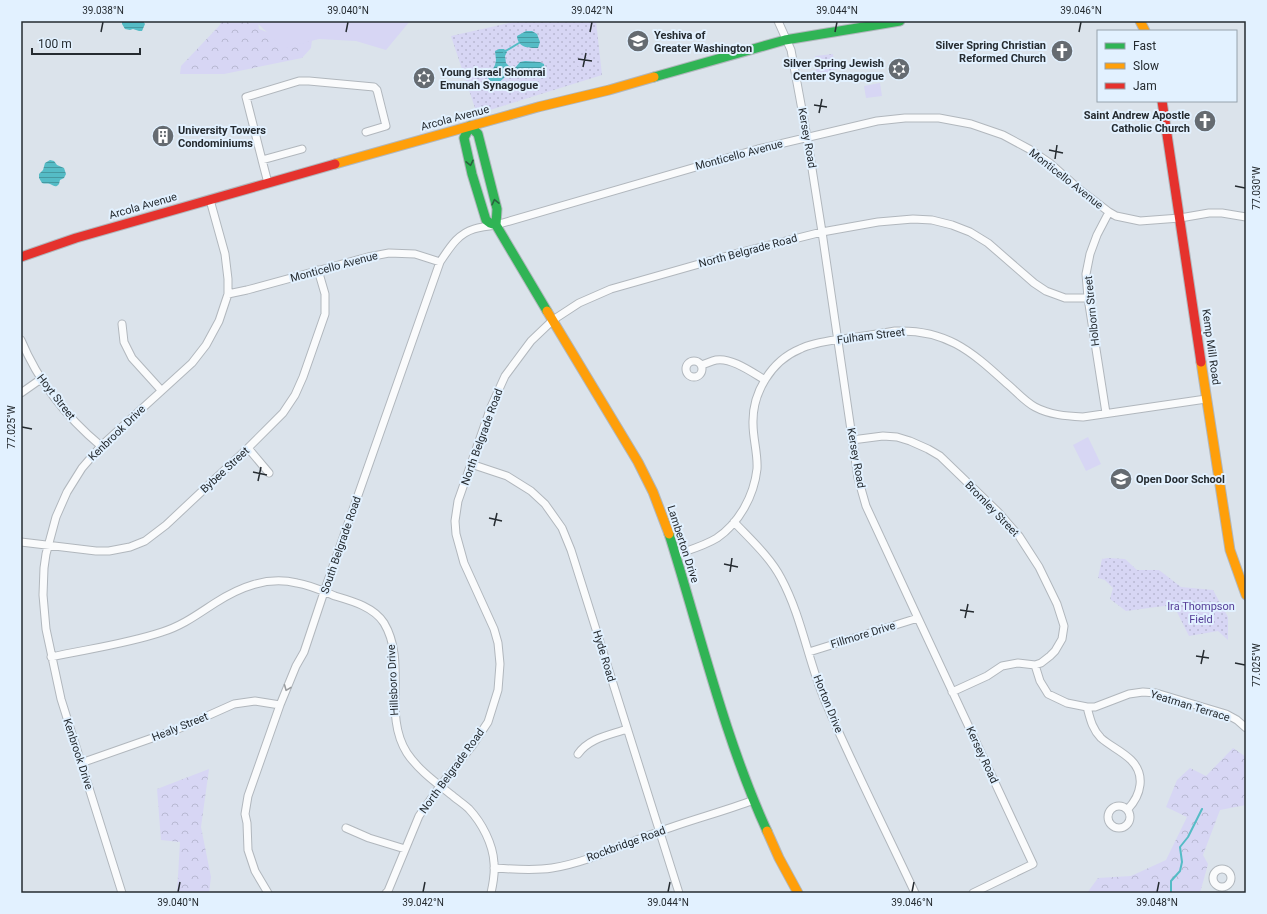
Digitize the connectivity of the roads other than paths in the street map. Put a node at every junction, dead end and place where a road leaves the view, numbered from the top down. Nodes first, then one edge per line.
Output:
1 (778, 21) edge
2 (900, 21) edge
3 (1140, 21) edge
4 (1144, 30) edge
5 (785, 40) junction
6 (1162, 102) edge
7 (470, 126) junction
8 (366, 132) dead end
9 (807, 137) junction
10 (302, 149) dead end
11 (262, 160) junction
12 (268, 183) junction
13 (210, 200) junction
14 (1109, 212) junction
15 (1246, 217) edge
16 (1180, 218) junction
17 (496, 225) junction
18 (822, 232) junction
19 (21, 257) edge
20 (440, 262) junction
21 (318, 270) junction
22 (228, 294) junction
23 (1088, 298) junction
24 (553, 320) junction
25 (122, 324) dead end
26 (21, 340) edge
27 (838, 340) junction
28 (702, 366) dead end
29 (41, 379) junction
30 (765, 380) junction
31 (161, 390) junction
32 (21, 393) edge
33 (1206, 399) junction
34 (1106, 413) junction
35 (852, 440) junction
36 (101, 446) junction
37 (248, 448) junction
38 (471, 464) junction
39 (269, 473) dead end
40 (734, 522) junction
41 (21, 542) edge
42 (48, 546) junction
43 (675, 555) junction
44 (324, 592) junction
45 (1246, 595) edge
46 (918, 618) junction
47 (809, 652) junction
48 (51, 657) junction
49 (1035, 665) junction
50 (952, 692) junction
51 (280, 704) junction
52 (1087, 707) junction
53 (1246, 728) edge
54 (627, 729) junction
55 (578, 754) dead end
56 (81, 763) junction
57 (440, 786) junction
58 (754, 800) junction
59 (1128, 809) dead end
60 (346, 828) dead end
61 (659, 831) junction
62 (405, 849) junction
63 (494, 868) junction
64 (122, 893) edge
65 (268, 893) edge
66 (386, 893) edge
67 (491, 893) edge
68 (679, 893) edge
69 (798, 893) edge
70 (916, 893) edge
71 (973, 893) edge

1 - 5 street, Kersey Road
2 - 5 street, Arcola Avenue
3 - 4 street
5 - 7 street, Arcola Avenue
5 - 9 street, Kersey Road
6 - 16 street, Kemp Mill Road
7 - 12 street, Arcola Avenue
17 -> 7 street
7 -> 17 street, Lamberton Drive
8 - 11 street
9 - 14 street, Monticello Avenue
9 - 17 street, Monticello Avenue
9 - 18 street, Kersey Road
10 - 11 street
11 - 12 street
12 - 13 street, Arcola Avenue
13 - 19 street, Arcola Avenue
13 - 22 street, Kenbrook Drive
14 - 16 street, Monticello Avenue
14 - 23 street, Holborn Street
15 - 16 street, Monticello Avenue
16 - 33 street, Kemp Mill Road
17 - 20 street, South Belgrade Road
17 - 24 street, Lamberton Drive
18 - 23 street, North Belgrade Road
18 - 24 street, North Belgrade Road
18 - 27 street, Kersey Road
20 - 21 street, Monticello Avenue
20 - 44 street, South Belgrade Road
21 - 22 street, Monticello Avenue
21 - 37 street, Bybee Street
22 - 31 street, Kenbrook Drive
23 - 34 street, Holborn Street
24 - 38 street, North Belgrade Road
24 - 43 street, Lamberton Drive
25 - 31 street
26 - 29 street, Hoyt Street
27 - 30 street, Fulham Street
27 - 34 street, Fulham Street
27 - 35 street, Kersey Road
28 - 30 street
29 - 32 street
29 - 36 street, Hoyt Street
30 - 40 street, Fulham Street
31 - 36 street, Kenbrook Drive
33 - 34 street, Fulham Street
33 - 45 street, Kemp Mill Road
35 - 46 street, Kersey Road
35 - 49 street, Bromley Street
36 - 42 street, Kenbrook Drive
37 - 39 street
37 - 42 street, Bybee Street
38 - 54 street, Hyde Road
38 - 57 street, North Belgrade Road
40 - 43 street, Fulham Street
40 - 47 street, Horton Drive
41 - 42 street, Bybee Street
42 - 48 street, Kenbrook Drive
43 - 58 street, Lamberton Drive
44 - 48 street, Hillsboro Drive
44 -> 51 street, South Belgrade Road
44 - 57 street, Hillsboro Drive
46 - 47 street, Fillmore Drive
46 - 50 street, Kersey Road
47 - 70 street, Horton Drive
48 - 56 street, Kenbrook Drive
49 - 50 street
49 - 52 street
50 - 71 street, Kersey Road
51 - 56 street, Healy Street
51 - 65 street, South Belgrade Road
52 - 53 street, Yeatman Terrace
52 - 59 street
54 - 55 street
54 - 61 street, Hyde Road
56 - 64 street, Kenbrook Drive
57 - 62 street, North Belgrade Road
57 - 63 street, Hillsboro Drive
58 - 61 street, Rockbridge Road
58 - 69 street, Lamberton Drive
60 - 62 street
61 - 63 street, Rockbridge Road
61 - 68 street, Hyde Road
62 - 66 street, North Belgrade Road
63 - 67 street, Hillsboro Drive

